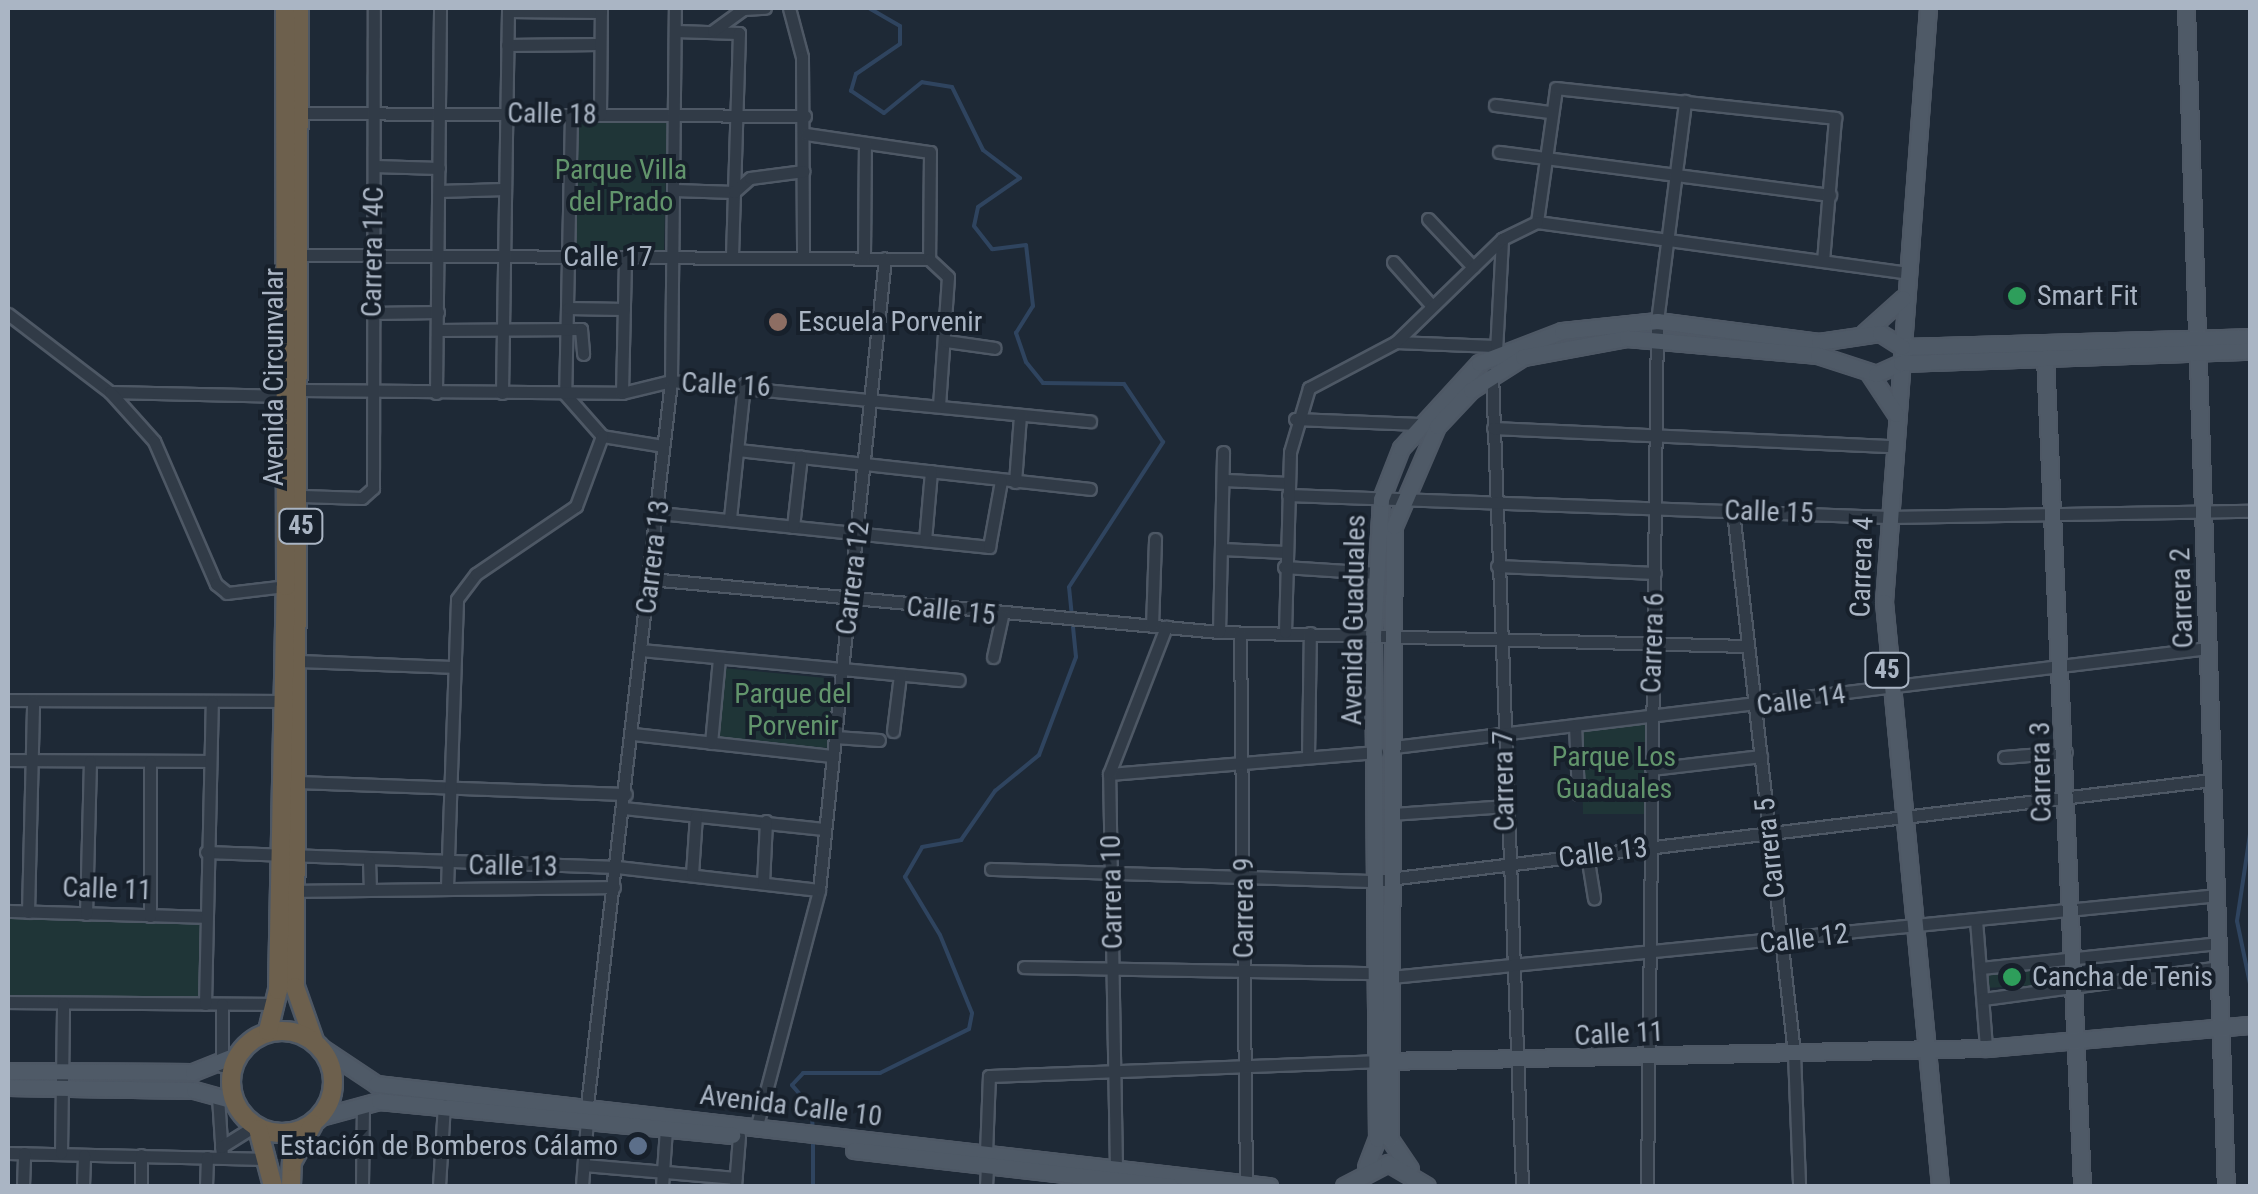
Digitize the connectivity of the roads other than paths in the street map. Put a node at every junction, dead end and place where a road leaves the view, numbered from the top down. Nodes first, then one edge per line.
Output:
1 (285, 8) edge
2 (298, 8) edge
3 (374, 8) edge
4 (440, 8) edge
5 (675, 8) edge
6 (765, 8) edge
7 (793, 8) edge
8 (1928, 8) edge
9 (2186, 8) edge
10 (508, 9) edge
11 (601, 10) edge
12 (675, 31) junction
13 (713, 31) junction
14 (600, 44) junction
15 (508, 45) junction
16 (1685, 101) junction
17 (1495, 105) dead end
18 (1550, 112) junction
19 (299, 113) junction
20 (375, 113) junction
21 (504, 113) junction
22 (438, 114) junction
23 (676, 114) junction
24 (738, 114) junction
25 (571, 115) junction
26 (600, 115) junction
27 (805, 116) junction
28 (806, 134) junction
29 (864, 143) junction
30 (1499, 152) dead end
31 (1544, 156) junction
32 (374, 166) junction
33 (439, 168) junction
34 (804, 171) junction
35 (1674, 171) junction
36 (504, 189) junction
37 (674, 190) junction
38 (440, 191) junction
39 (734, 192) junction
40 (1830, 195) junction
41 (1428, 220) dead end
42 (1537, 222) junction
43 (1502, 239) junction
44 (1668, 240) junction
45 (374, 254) junction
46 (803, 254) junction
47 (294, 255) junction
48 (439, 256) junction
49 (504, 256) junction
50 (864, 256) junction
51 (569, 257) junction
52 (625, 258) junction
53 (674, 258) junction
54 (732, 258) junction
55 (886, 258) junction
56 (929, 259) junction
57 (1823, 260) junction
58 (1393, 262) dead end
59 (1473, 267) junction
60 (1903, 272) junction
61 (1902, 298) junction
62 (1432, 305) junction
63 (568, 308) junction
64 (624, 310) junction
65 (438, 312) junction
66 (372, 313) junction
67 (8, 314) edge
68 (1657, 321) junction
69 (567, 329) junction
70 (437, 330) junction
71 (503, 330) junction
72 (1864, 333) junction
73 (2250, 337) edge
74 (1657, 338) junction
75 (946, 341) junction
76 (1396, 342) junction
77 (2198, 345) junction
78 (995, 348) dead end
79 (1495, 349) junction
80 (2250, 351) edge
81 (582, 354) dead end
82 (1902, 355) junction
83 (2045, 357) junction
84 (1868, 373) junction
85 (1492, 374) junction
86 (671, 381) junction
87 (744, 384) junction
88 (110, 392) junction
89 (294, 393) junction
90 (436, 393) junction
91 (502, 393) junction
92 (622, 393) junction
93 (372, 394) junction
94 (566, 394) junction
95 (874, 399) junction
96 (939, 405) junction
97 (1896, 414) junction
98 (1020, 416) junction
99 (1295, 418) junction
100 (1090, 422) dead end
101 (1419, 424) junction
102 (1493, 428) junction
103 (1654, 432) junction
104 (602, 436) junction
105 (663, 446) junction
106 (1893, 446) junction
107 (738, 450) junction
108 (1224, 452) dead end
109 (800, 456) junction
110 (866, 465) junction
111 (931, 472) junction
112 (1000, 480) junction
113 (1225, 480) junction
114 (1015, 482) junction
115 (1090, 489) dead end
116 (1288, 489) junction
117 (302, 496) junction
118 (1493, 498) junction
119 (1401, 499) junction
120 (1381, 500) junction
121 (1655, 507) junction
122 (1733, 510) junction
123 (2204, 510) junction
124 (2250, 511) edge
125 (660, 513) junction
126 (2056, 514) junction
127 (1889, 517) junction
128 (730, 518) junction
129 (794, 526) junction
130 (860, 533) junction
131 (1155, 539) dead end
132 (925, 540) junction
133 (1222, 549) junction
134 (1285, 552) junction
135 (1496, 566) junction
136 (1284, 567) junction
137 (1377, 573) junction
138 (1655, 573) junction
139 (650, 578) junction
140 (286, 586) junction
141 (850, 599) junction
142 (1002, 616) junction
143 (1159, 626) junction
144 (1218, 632) junction
145 (1285, 632) junction
146 (1240, 633) junction
147 (1310, 633) junction
148 (1373, 635) junction
149 (1392, 636) junction
150 (1498, 638) junction
151 (1654, 640) junction
152 (1745, 646) junction
153 (2208, 648) junction
154 (642, 650) junction
155 (993, 657) dead end
156 (718, 658) junction
157 (298, 661) junction
158 (452, 667) junction
159 (2063, 667) junction
160 (841, 671) junction
161 (900, 675) junction
162 (959, 680) dead end
163 (1887, 688) junction
164 (8, 700) edge
165 (33, 700) junction
166 (284, 701) junction
167 (212, 702) junction
168 (1756, 707) junction
169 (1650, 713) junction
170 (1575, 725) junction
171 (893, 731) dead end
172 (1504, 732) junction
173 (633, 734) junction
174 (835, 736) junction
175 (879, 740) dead end
176 (711, 743) junction
177 (1394, 748) junction
178 (1377, 752) junction
179 (2066, 752) junction
180 (1308, 755) junction
181 (832, 756) junction
182 (1761, 756) junction
183 (2004, 756) dead end
184 (8, 760) edge
185 (32, 760) junction
186 (90, 761) junction
187 (150, 761) junction
188 (208, 761) junction
189 (1241, 763) junction
190 (1651, 769) junction
191 (1109, 774) junction
192 (2212, 780) junction
193 (296, 782) junction
194 (450, 792) junction
195 (1578, 794) dead end
196 (2066, 798) junction
197 (625, 801) junction
198 (1505, 806) junction
199 (1392, 814) junction
200 (696, 816) junction
201 (1901, 818) junction
202 (766, 821) junction
203 (823, 829) junction
204 (1767, 834) junction
205 (1649, 848) junction
206 (206, 852) junction
207 (286, 854) junction
208 (1587, 855) junction
209 (369, 861) junction
210 (1506, 865) junction
211 (447, 866) junction
212 (545, 866) junction
213 (622, 867) junction
214 (991, 870) dead end
215 (1112, 873) junction
216 (692, 874) junction
217 (1244, 877) junction
218 (1381, 880) junction
219 (762, 883) junction
220 (447, 887) junction
221 (544, 887) junction
222 (614, 887) junction
223 (370, 890) junction
224 (819, 890) junction
225 (286, 891) junction
226 (2218, 895) junction
227 (1594, 898) dead end
228 (2070, 908) junction
229 (8, 911) edge
230 (28, 912) junction
231 (86, 914) junction
232 (150, 916) junction
233 (206, 917) junction
234 (1976, 920) junction
235 (1916, 925) junction
236 (1780, 942) junction
237 (2218, 943) junction
238 (2074, 954) junction
239 (1650, 955) junction
240 (1024, 967) dead end
241 (2220, 967) junction
242 (1112, 968) junction
243 (1981, 968) junction
244 (1244, 971) junction
245 (1512, 971) junction
246 (1372, 973) junction
247 (1391, 977) junction
248 (2074, 986) junction
249 (1983, 998) junction
250 (8, 1002) edge
251 (63, 1003) junction
252 (205, 1004) junction
253 (222, 1004) junction
254 (276, 1004) junction
255 (2250, 1025) edge
256 (2222, 1029) junction
257 (268, 1031) junction
258 (2076, 1041) junction
259 (317, 1044) junction
260 (1986, 1048) junction
261 (1932, 1049) junction
262 (1794, 1053) junction
263 (238, 1054) junction
264 (1649, 1056) junction
265 (1384, 1061) junction
266 (1518, 1064) junction
267 (1245, 1065) junction
268 (222, 1066) junction
269 (8, 1071) edge
270 (193, 1072) junction
271 (1114, 1074) junction
272 (62, 1080) junction
273 (8, 1087) edge
274 (194, 1090) junction
275 (226, 1099) junction
276 (363, 1104) junction
277 (444, 1105) junction
278 (588, 1112) junction
279 (316, 1121) junction
280 (256, 1127) junction
281 (666, 1129) junction
282 (756, 1129) junction
283 (739, 1136) junction
284 (816, 1141) junction
285 (222, 1152) junction
286 (8, 1153) edge
287 (24, 1154) junction
288 (61, 1154) junction
289 (84, 1154) junction
290 (141, 1154) junction
291 (207, 1157) junction
292 (273, 1159) junction
293 (986, 1159) junction
294 (584, 1166) junction
295 (1366, 1167) junction
296 (1410, 1169) junction
297 (662, 1171) junction
298 (1116, 1179) edge
299 (735, 1182) edge
300 (1246, 1184) junction
301 (23, 1186) edge
302 (83, 1186) edge
303 (142, 1186) edge
304 (206, 1186) edge
305 (273, 1186) edge
306 (291, 1186) edge
307 (362, 1186) edge
308 (439, 1186) edge
309 (582, 1186) edge
310 (662, 1186) edge
311 (986, 1186) edge
312 (1170, 1186) edge
313 (1270, 1186) edge
314 (1340, 1186) edge
315 (1427, 1186) edge
316 (1522, 1186) edge
317 (1648, 1186) edge
318 (1799, 1186) edge
319 (1940, 1186) edge
320 (2082, 1186) edge
321 (2226, 1186) edge

1 - 47 highway, Avenida Circunvalar / 45
2 - 19 highway, Avenida Circunvalar / 45
3 - 20 street, Carrera 14C
4 - 22 street
5 - 12 street, Carrera 13
6 - 13 street
7 - 27 street
8 - 60 main road, Carrera 4 / 45
9 - 77 main road, Carrera 2
10 - 11 street
10 - 15 street
11 - 14 street
12 - 13 street
12 - 23 street, Carrera 13
13 - 24 street
14 - 15 street
14 - 26 street
15 - 21 street
16 - 18 street
16 - 35 street, Carrera 6
16 - 40 street
17 - 18 street
18 - 31 street
19 - 20 street, Calle 18
19 - 47 highway, Avenida Circunvalar / 45
20 - 22 street, Calle 18
20 - 32 street, Carrera 14C
21 - 22 street, Calle 18
21 - 25 street, Calle 18
21 - 36 street
22 - 33 street
23 - 24 street, Calle 18
23 - 26 street, Calle 18
23 - 37 street, Carrera 13
24 - 27 street, Calle 18
24 - 39 street
25 - 26 street, Calle 18
25 - 51 street
27 - 28 street
28 - 29 street
28 - 34 street
29 - 50 street
29 - 56 street
30 - 31 street
31 - 35 street
31 - 42 street
32 - 33 street
32 - 45 street, Carrera 14C
33 - 38 street
34 - 39 street
34 - 46 street
35 - 40 street
35 - 44 street, Carrera 6
36 - 38 street
36 - 49 street
37 - 39 street
37 - 53 street, Carrera 13
38 - 48 street
39 - 54 street
40 - 57 street
41 - 59 street
42 - 43 street
42 - 44 street
43 - 59 street
43 - 79 street
44 - 57 street
44 - 68 street, Carrera 6
45 - 47 street, Calle 17
45 - 48 street, Calle 17
45 - 66 street, Carrera 14C
46 - 50 street, Calle 17
46 - 54 street, Calle 17
47 - 89 highway, Avenida Circunvalar / 45
48 - 49 street, Calle 17
48 - 65 street
49 - 51 street, Calle 17
49 - 71 street
50 - 55 street, Calle 17
51 - 52 street, Calle 17
51 - 63 street
52 - 53 street, Calle 17
52 - 64 street
53 - 54 street, Calle 17
53 - 86 street, Carrera 13
55 - 56 street, Calle 17
55 - 95 street, Carrera 12
56 - 75 street
57 - 60 street
58 - 62 street
59 - 62 street
60 - 61 main road, Carrera 4 / 45
61 - 72 main road
61 - 82 main road, Carrera 4 / 45
62 - 76 street
63 - 64 street
63 - 69 street
64 - 92 street
65 - 66 street
65 - 70 street
66 - 93 street, Carrera 14C
67 - 88 street
68 - 72 main road, Avenida Guaduales
68 - 74 street, Carrera 6
68 - 79 main road, Avenida Guaduales
69 - 71 street
69 - 81 street
69 - 94 street
70 - 71 street
70 - 90 street
71 - 91 street
72 - 82 main road
73 - 77 main road
74 - 84 main road, Avenida Guaduales
74 - 85 main road, Avenida Guaduales
74 - 103 street, Carrera 6
75 - 78 street
75 - 96 street
76 - 79 street
76 - 99 street
77 - 80 main road
77 - 82 main road
77 - 83 main road
77 - 123 main road, Carrera 2
79 - 101 main road, Avenida Guaduales
82 - 83 main road
82 - 84 main road
82 - 97 main road, Carrera 4 / 45
83 - 126 main road, Carrera 3
84 - 97 main road
85 - 102 street, Carrera 7
85 - 119 main road, Avenida Guaduales
86 - 87 street, Calle 16
86 - 92 street, Calle 16
86 - 105 street, Carrera 13
87 - 95 street, Calle 16
87 - 107 street
88 - 89 street, Calle 16
88 - 140 street
89 - 93 street, Calle 16
89 - 117 highway, Avenida Circunvalar / 45
89 - 140 highway, Avenida Circunvalar / 45
90 - 91 street, Calle 16
90 - 93 street, Calle 16
91 - 94 street, Calle 16
92 - 94 street, Calle 16
93 - 117 street, Carrera 14C
94 - 104 street
95 - 96 street, Calle 16
95 - 110 street, Carrera 12
96 - 98 street, Calle 16
97 - 106 main road, Carrera 4 / 45
98 - 100 street, Calle 16
98 - 114 street
99 - 101 street
99 - 116 street
101 - 120 main road, Avenida Guaduales
102 - 103 street
102 - 118 street, Carrera 7
103 - 106 street
103 - 121 street, Carrera 6
104 - 105 street
104 - 158 street
105 - 125 street, Carrera 13
106 - 127 main road, Carrera 4 / 45
107 - 109 street
107 - 128 street
108 - 113 street
109 - 110 street
109 - 129 street
110 - 111 street
110 - 130 street, Carrera 12
111 - 112 street
111 - 132 street
112 - 114 street
112 - 132 street
113 - 116 street, Calle 15
113 - 133 street
114 - 115 street
116 - 120 street, Calle 15
116 - 134 street
117 - 157 highway, Avenida Circunvalar / 45
118 - 119 street, Calle 15
118 - 121 street, Calle 15
118 - 135 street, Carrera 7
119 - 120 street, Calle 15
119 - 149 main road, Avenida Guaduales
120 - 137 main road, Avenida Guaduales
121 - 122 street, Calle 15
121 - 138 street, Carrera 6
122 - 127 street, Calle 15
122 - 152 street, Carrera 5
123 - 124 street, Calle 15
123 - 126 street, Calle 15
123 - 153 main road, Carrera 2
125 - 128 street
125 - 139 street, Carrera 13
126 - 127 street, Calle 15
126 - 159 main road, Carrera 3
127 - 163 main road, Carrera 4 / 45
128 - 129 street
129 - 130 street
130 - 132 street
130 - 141 street, Carrera 12
131 - 143 street, Carrera 10
133 - 134 street
133 - 144 street
134 - 136 street
135 - 138 street
135 - 150 street, Carrera 7
136 - 137 street
136 - 145 street
137 - 148 main road, Avenida Guaduales
138 - 151 street, Carrera 6
139 - 141 street, Calle 15
139 - 154 street, Carrera 13
140 - 166 highway, Avenida Circunvalar / 45
141 - 142 street, Calle 15
141 - 160 street, Carrera 12
142 - 143 street, Calle 15
142 - 155 street
143 - 144 street, Calle 15
143 - 191 street, Carrera 10
144 - 146 street, Calle 15
145 - 146 street, Calle 15
145 - 147 street, Calle 15
146 - 189 street, Carrera 9
147 - 148 street, Calle 15
147 - 180 street
148 - 149 street, Calle 15
148 - 178 main road, Avenida Guaduales
149 - 150 street, Calle 15
149 - 177 main road, Avenida Guaduales
150 - 151 street, Calle 15
150 - 172 street, Carrera 7
151 - 152 street, Calle 15
151 - 169 street, Carrera 6
152 - 168 street, Carrera 5
153 - 159 street, Calle 14
153 - 192 main road, Carrera 2
154 - 156 street
154 - 173 street, Carrera 13
156 - 160 street
156 - 176 street
157 - 158 street
157 - 193 highway, Avenida Circunvalar / 45
158 - 194 street
159 - 163 street, Calle 14
159 - 179 main road, Carrera 3
160 - 161 street
160 - 174 street, Carrera 12
161 - 162 street
161 - 171 street
163 - 168 street, Calle 14
163 - 201 main road, Carrera 4 / 45
164 - 165 street
165 - 167 street
165 - 185 street
166 - 167 street
166 - 207 highway, Avenida Circunvalar / 45
167 - 188 street
168 - 169 street, Calle 14
168 - 182 street, Carrera 5
169 - 170 street, Calle 14
169 - 190 street, Carrera 6
170 - 172 street, Calle 14
170 - 195 street
172 - 177 street, Calle 14
172 - 198 street, Carrera 7
173 - 176 street
173 - 197 street, Carrera 13
174 - 175 street
174 - 181 street, Carrera 12
176 - 181 street
177 - 199 main road, Avenida Guaduales
178 - 180 street
178 - 218 main road, Avenida Guaduales
179 - 183 street
179 - 196 main road, Carrera 3
180 - 189 street
181 - 203 street, Carrera 12
182 - 190 street
182 - 204 street, Carrera 5
184 - 185 street
185 - 186 street
185 - 230 street
186 - 187 street
186 - 231 street
187 - 188 street
187 - 232 street
188 - 206 street
189 - 191 street
189 - 217 street, Carrera 9
190 - 205 street, Carrera 6
191 - 215 street, Carrera 10
192 - 196 street, Calle 13
192 - 226 main road, Carrera 2
193 - 194 street
193 - 207 highway, Avenida Circunvalar / 45
194 - 197 street
194 - 211 street
196 - 201 street, Calle 13
196 - 228 main road, Carrera 3
197 - 200 street
197 - 213 street, Carrera 13
198 - 199 street
198 - 210 street, Carrera 7
199 - 218 main road, Avenida Guaduales
200 - 202 street
200 - 216 street
201 - 204 street, Calle 13
201 - 235 main road, Carrera 4 / 45
202 - 203 street
202 - 219 street
203 - 224 street, Carrera 12
204 - 205 street, Calle 13
204 - 236 street, Carrera 5
205 - 208 street, Calle 13
205 - 239 street, Carrera 6
206 - 207 street, Calle 13
206 - 233 street
207 - 209 street, Calle 13
207 - 225 highway, Avenida Circunvalar / 45
208 - 210 street, Calle 13
208 - 227 street
209 - 211 street, Calle 13
209 - 223 street
210 - 218 street, Calle 13
210 - 245 street, Carrera 7
211 - 212 street, Calle 13
211 - 220 street
212 - 213 street, Calle 13
212 - 221 street
213 - 216 street, Calle 13
213 - 222 street, Carrera 13
214 - 215 street, Calle 13
215 - 217 street, Calle 13
215 - 242 street, Carrera 10
216 - 219 street, Calle 13
217 - 218 street, Calle 13
217 - 244 street, Carrera 9
218 - 246 main road, Avenida Guaduales
218 - 247 main road, Avenida Guaduales
219 - 224 street, Calle 13
220 - 221 street, Calle 13
220 - 223 street, Calle 13
221 - 222 street, Calle 13
222 - 278 street, Carrera 13
223 - 225 street, Calle 13
224 - 282 street, Carrera 12
225 - 254 highway, Avenida Circunvalar / 45
225 - 259 highway, Avenida Circunvalar / 45
226 - 228 street, Calle 12
226 - 237 main road, Carrera 2
228 - 234 street, Calle 12
228 - 238 main road, Carrera 3
229 - 230 street, Calle 11
230 - 231 street, Calle 11
231 - 232 street, Calle 11
232 - 233 street, Calle 11
233 - 252 street
234 - 235 street, Calle 12
234 - 243 street
235 - 236 street, Calle 12
235 - 261 main road, Carrera 4 / 45
236 - 239 street, Calle 12
236 - 262 street, Carrera 5
237 - 238 street
237 - 241 main road, Carrera 2
238 - 243 street
238 - 248 main road, Carrera 3
239 - 245 street, Calle 12
239 - 264 street, Carrera 6
240 - 242 street
241 - 248 street
241 - 256 main road, Carrera 2
242 - 244 street
242 - 271 street, Carrera 10
243 - 249 street
244 - 246 street
244 - 267 street, Carrera 9
245 - 247 street, Calle 12
245 - 266 street, Carrera 7
246 - 265 main road, Avenida Guaduales
247 - 265 main road, Avenida Guaduales
248 - 249 street
248 - 258 main road, Carrera 3
249 - 260 street
250 - 251 street
251 - 252 street
251 - 272 street
252 - 253 street
253 - 254 street
253 - 268 street
254 - 257 highway, Avenida Circunvalar / 45
255 - 256 main road, Calle 11
256 - 258 main road, Calle 11
256 - 321 main road, Carrera 2
257 - 259 highway
257 - 263 highway
258 - 260 main road, Calle 11
258 - 320 main road, Carrera 3
259 - 278 main road, Avenida Calle 10
259 - 279 highway
260 - 261 main road, Calle 11
261 - 262 main road, Calle 11
261 - 319 main road, Carrera 4 / 45
262 - 264 main road, Calle 11
262 - 318 street, Carrera 5
263 - 268 main road
263 - 275 highway
264 - 266 main road, Calle 11
264 - 317 street, Carrera 6
265 - 266 main road, Calle 11
265 - 267 street, Calle 11
265 - 295 main road, Avenida Guaduales
265 - 296 main road, Avenida Guaduales
266 - 316 street, Carrera 7
267 - 271 street, Calle 11
267 - 300 street, Carrera 9
268 - 270 main road
269 - 272 main road
270 - 272 main road
270 - 274 main road
271 - 293 street, Calle 11
271 - 298 street, Carrera 10
272 - 273 main road
272 - 274 main road
272 - 288 street
274 - 275 main road
275 - 280 highway
275 - 285 street
276 - 277 main road, Avenida Calle 10
276 - 279 main road, Avenida Calle 10
276 - 307 street
277 - 278 main road, Avenida Calle 10
277 - 308 street
278 - 281 main road, Avenida Calle 10
278 - 282 main road, Avenida Calle 10
278 - 294 street, Carrera 13
279 - 280 highway
279 - 306 highway
280 - 285 street
280 - 292 highway
281 - 283 main road, Avenida Calle 10
281 - 297 street
282 - 284 main road, Avenida Calle 10
283 - 284 main road, Avenida Calle 10
283 - 299 street
284 - 293 main road, Avenida Calle 10
285 - 291 street
285 - 292 street
286 - 287 street
287 - 288 street
287 - 301 street
288 - 289 street
289 - 290 street
289 - 302 street
290 - 291 street
290 - 303 street
291 - 304 street
292 - 305 highway
293 - 298 main road, Avenida Calle 10
293 - 311 street
294 - 297 street
294 - 309 street, Carrera 13
295 - 296 main road
295 - 314 main road
296 - 315 main road
297 - 299 street
297 - 310 street
298 - 300 main road, Avenida Calle 10
298 - 312 main road, Avenida Calle 10
300 - 313 main road, Avenida Calle 10

